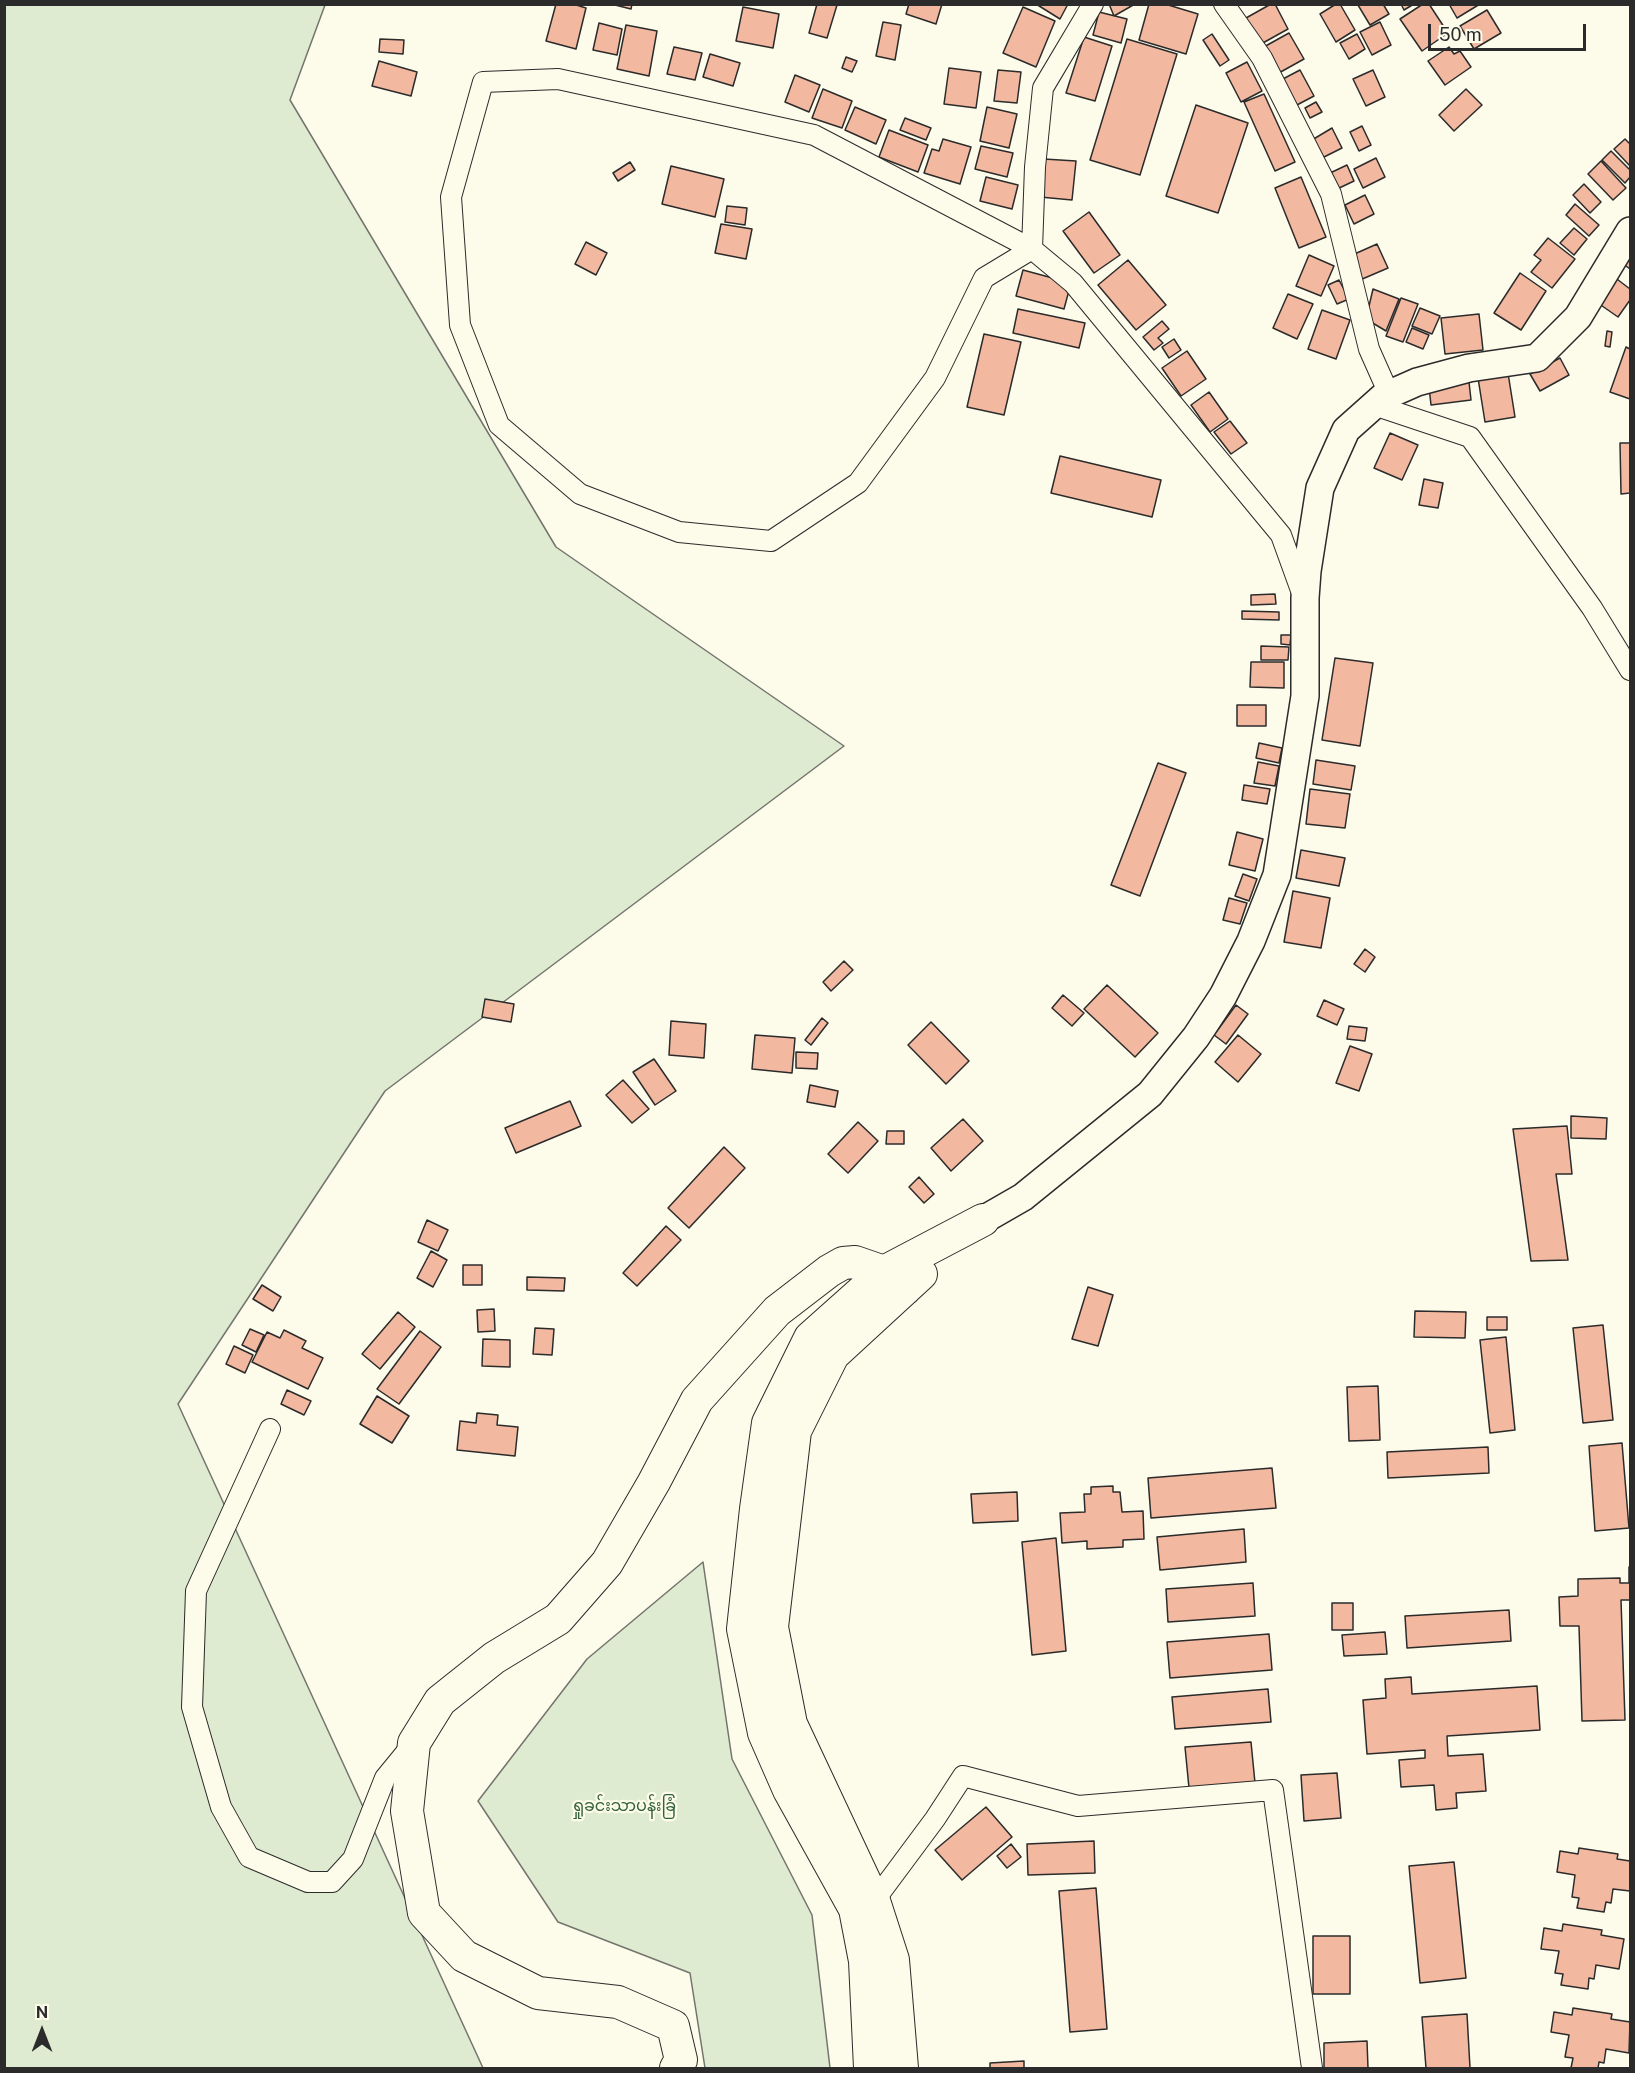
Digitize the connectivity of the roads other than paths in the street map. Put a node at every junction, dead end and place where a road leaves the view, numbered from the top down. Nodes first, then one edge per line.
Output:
1 (1093, 4) edge
2 (1224, 4) edge
3 (1630, 231) edge
4 (1032, 249) junction
5 (1382, 399) junction
6 (1305, 598) junction
7 (1630, 670) edge
8 (982, 1220) joint
9 (895, 1280) junction
10 (270, 1429) dead end
11 (414, 1743) junction
12 (874, 1901) junction
13 (879, 1960) junction
14 (676, 2068) edge
15 (870, 2068) edge
16 (902, 2068) edge
17 (1312, 2068) edge

1 - 4 street
2 - 5 street
3 - 5 main road
4 - 4 street
4 - 6 street
5 - 6 main road
5 - 7 street
6 - 8 main road
8 - 9 highway
9 - 11 highway
9 - 12 highway
9 - 13 highway
10 - 11 street
11 - 14 highway
12 - 13 highway
12 - 17 street
13 - 15 highway
13 - 16 highway

